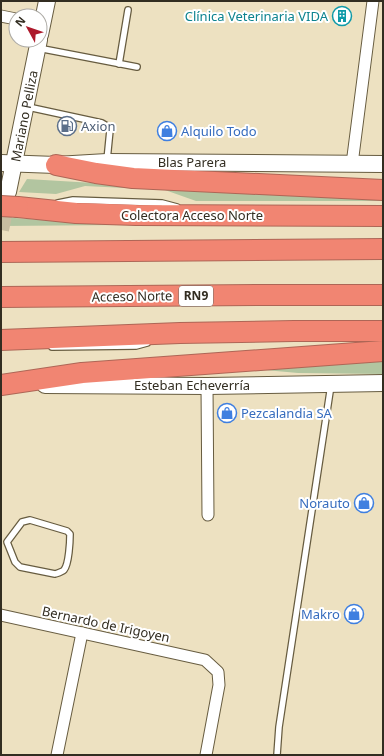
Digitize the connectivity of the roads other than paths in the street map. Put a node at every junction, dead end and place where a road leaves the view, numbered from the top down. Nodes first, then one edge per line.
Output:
1 (373, 1) edge
2 (128, 10) dead end
3 (48, 37) edge
4 (37, 48) edge
5 (119, 64) junction
6 (137, 67) dead end
7 (25, 106) junction
8 (107, 162) junction
9 (8, 163) edge
10 (352, 164) junction
11 (383, 164) edge
12 (56, 165) junction
13 (383, 190) edge
14 (14, 203) edge
15 (383, 216) edge
16 (383, 250) edge
17 (7, 252) edge
18 (383, 295) edge
19 (5, 297) edge
20 (383, 331) edge
21 (180, 333) junction
22 (6, 340) edge
23 (158, 340) dead end
24 (151, 342) dead end
25 (40, 345) dead end
26 (48, 346) dead end
27 (383, 350) edge
28 (331, 383) junction
29 (383, 383) edge
30 (1, 385) edge
31 (206, 386) junction
32 (208, 516) dead end
33 (4, 541) edge
34 (1, 615) edge
35 (82, 633) junction
36 (57, 755) edge
37 (206, 755) edge
38 (277, 755) edge

1 - 10 street
2 - 5 lane
3 - 5 lane
4 - 7 street, Mariano Pelliza
5 - 6 lane
7 - 8 lane
7 - 9 street, Mariano Pelliza
8 - 10 street, Blas Parera
8 - 12 street, Blas Parera
9 - 12 street, Blas Parera
9 - 14 street, Mariano Pelliza
10 - 11 street, Blas Parera
12 - 13 highway
14 - 15 highway, Colectora Acceso Norte
16 - 17 highway
18 - 19 highway, Acceso Norte / RN9
20 - 21 highway
21 - 22 highway
21 - 23 lane
22 - 25 lane
24 - 26 lane
27 - 30 highway
28 - 29 street, Esteban Echeverría
28 - 31 street, Esteban Echeverría
28 - 38 lane
30 - 31 street, Esteban Echeverría
31 - 32 street
33 - 33 lane
34 - 35 street, Bernardo de Irigoyen
35 - 36 street
35 - 37 street, Bernardo de Irigoyen

